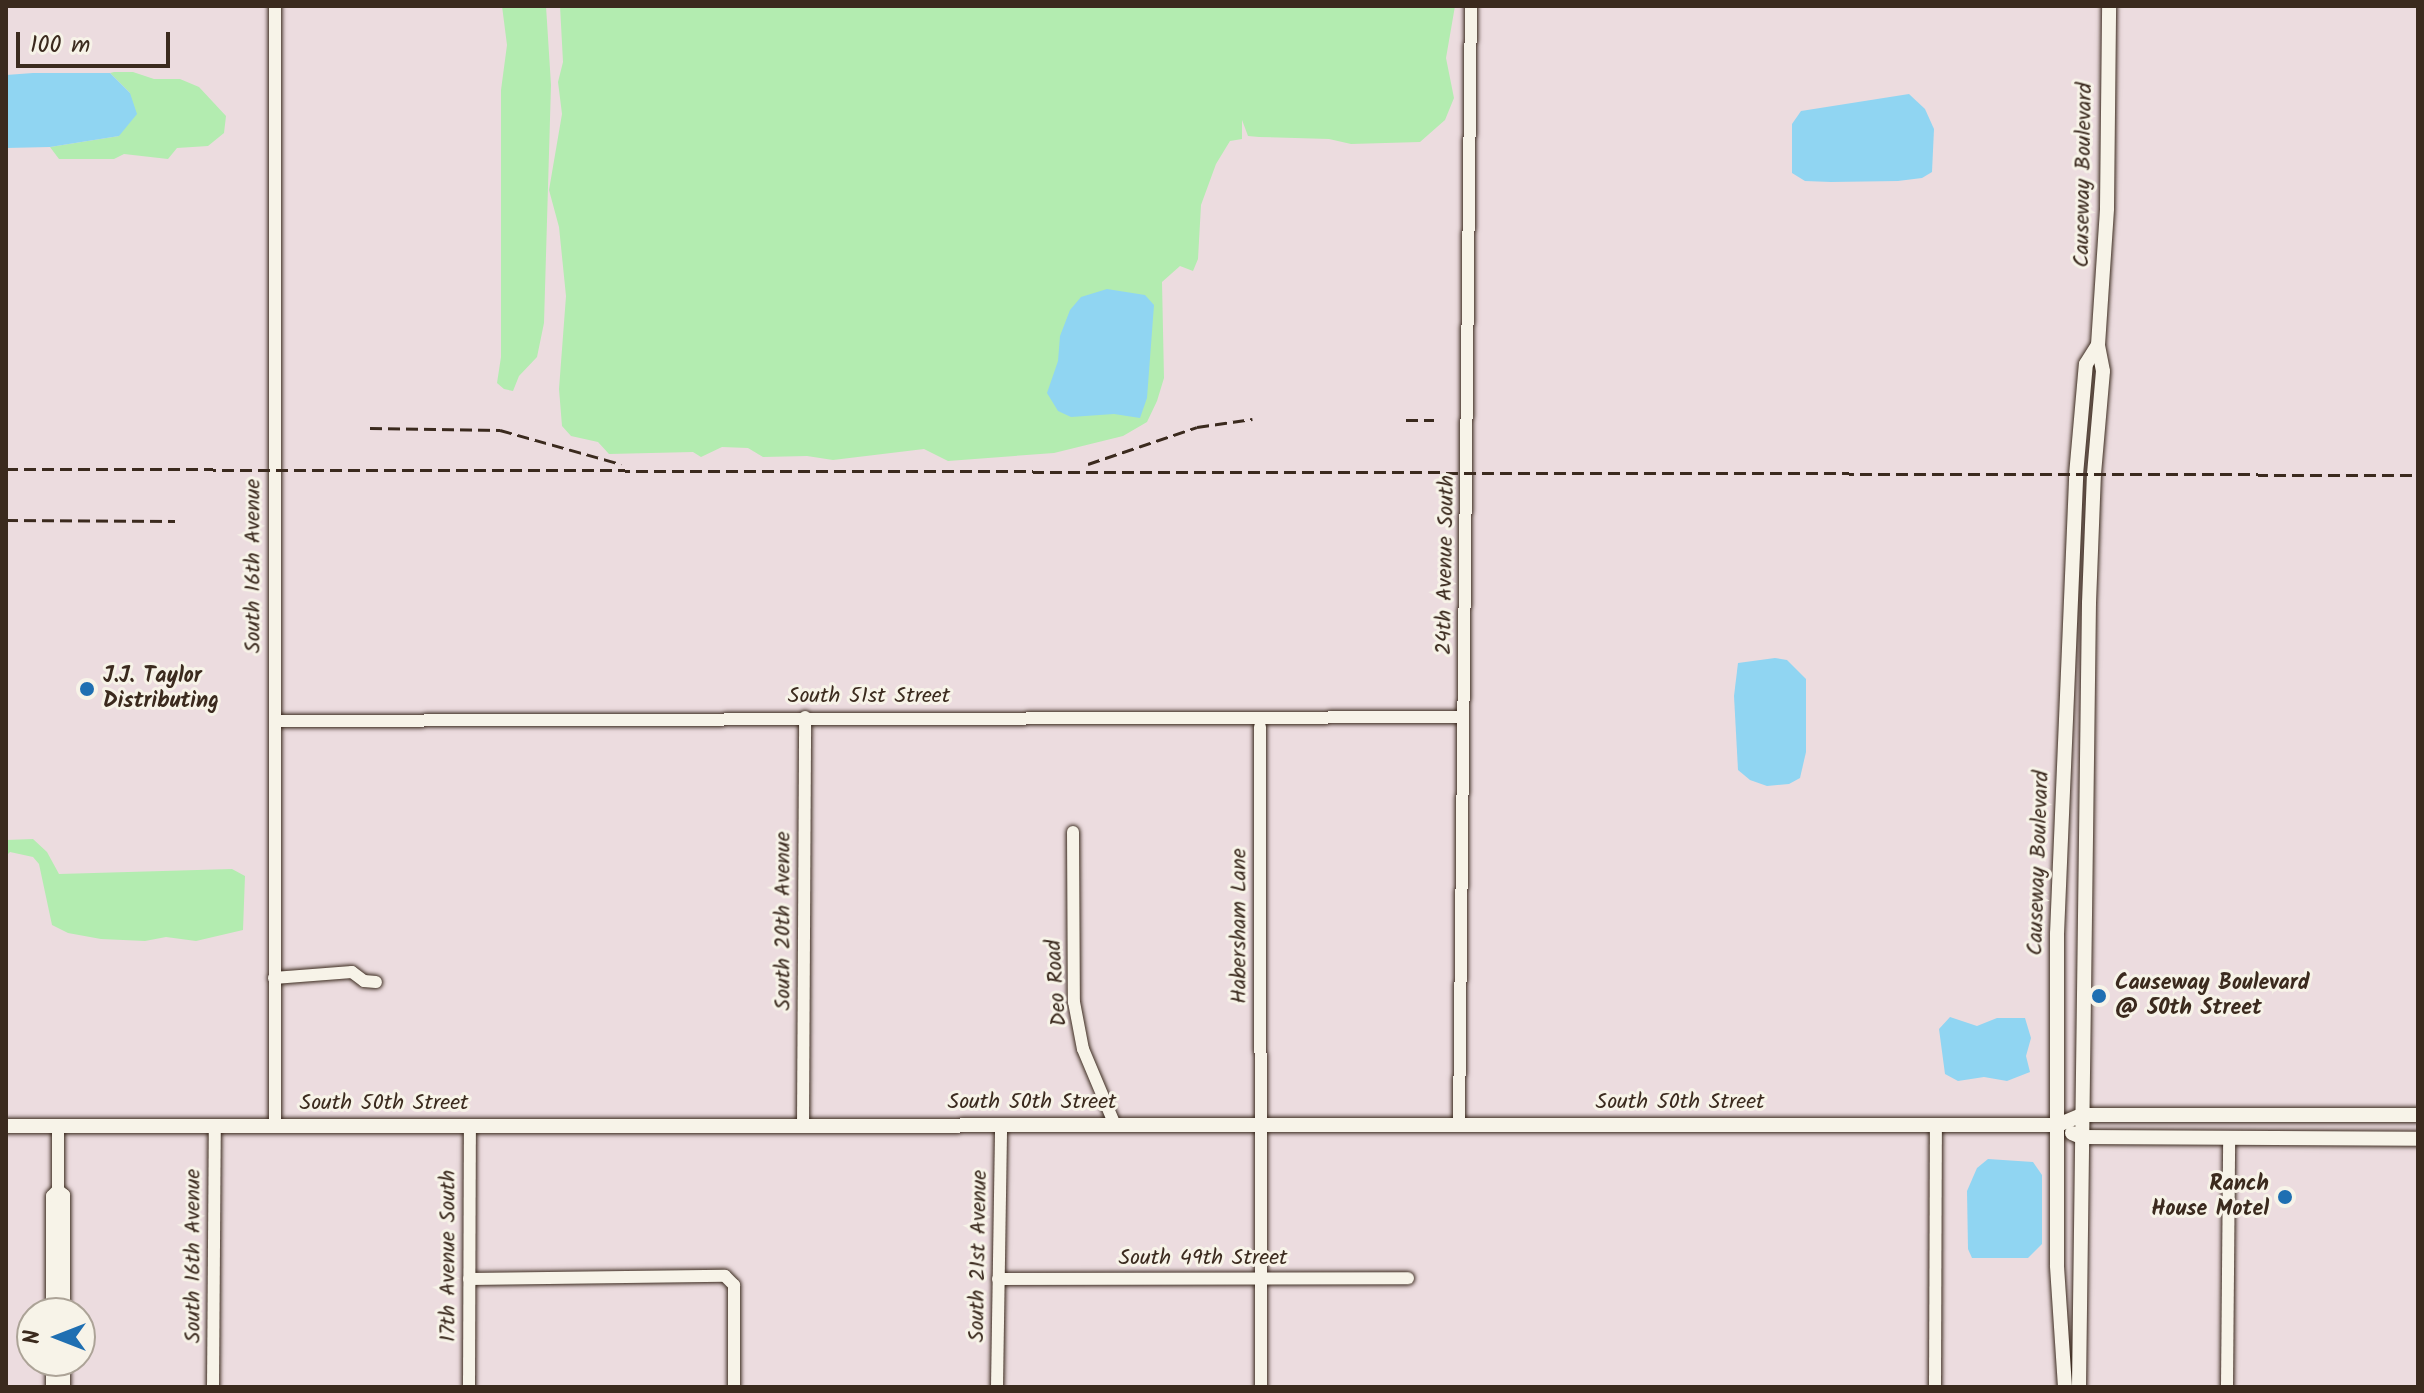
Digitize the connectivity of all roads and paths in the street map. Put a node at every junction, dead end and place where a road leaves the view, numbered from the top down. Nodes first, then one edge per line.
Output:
1 (275, 6) edge
2 (1471, 6) edge
3 (2109, 6) edge
4 (2098, 345) junction
5 (2069, 644) junction
6 (805, 717) junction
7 (1463, 717) junction
8 (275, 721) junction
9 (1260, 727) dead end
10 (2086, 780) junction
11 (1073, 832) dead end
12 (274, 978) junction
13 (376, 982) dead end
14 (2081, 1115) junction
15 (2418, 1115) edge
16 (470, 1125) junction
17 (803, 1125) junction
18 (1001, 1125) junction
19 (1115, 1125) junction
20 (1261, 1125) junction
21 (1459, 1125) junction
22 (1936, 1125) junction
23 (2058, 1125) junction
24 (6, 1126) edge
25 (58, 1126) junction
26 (215, 1126) junction
27 (275, 1126) junction
28 (2081, 1137) junction
29 (2229, 1139) junction
30 (2418, 1139) edge
31 (58, 1190) junction
32 (1261, 1278) junction
33 (1408, 1278) dead end
34 (469, 1279) junction
35 (998, 1279) junction
36 (52, 1297) edge
37 (64, 1297) edge
38 (213, 1387) edge
39 (469, 1387) edge
40 (734, 1387) edge
41 (997, 1387) edge
42 (1261, 1387) edge
43 (1935, 1387) edge
44 (2065, 1387) edge
45 (2079, 1387) edge
46 (2227, 1387) edge

1 - 8 street, South 16th Avenue
2 - 7 street, 24th Avenue South
3 - 4 main road, Causeway Boulevard
4 - 5 main road, Causeway Boulevard
4 - 10 main road, Causeway Boulevard
5 - 10 main road
5 - 23 main road, Causeway Boulevard
6 - 7 street, South 51st Street
6 - 8 street, South 51st Street
6 - 17 street, South 20th Avenue
7 - 21 street, 24th Avenue South
8 - 12 street, South 16th Avenue
9 - 20 street, Habersham Lane
10 - 14 main road, Causeway Boulevard
11 - 19 street, Deo Road
12 - 13 street
12 - 27 street, South 16th Avenue
14 - 15 main road, South 50th Street
14 - 23 main road, South 50th Street
14 - 28 main road, Causeway Boulevard
16 - 17 main road, South 50th Street
16 - 27 main road, South 50th Street
16 - 34 street, 17th Avenue South
17 - 18 main road, South 50th Street
18 - 19 main road, South 50th Street
18 - 35 street, South 21st Avenue
19 - 20 main road, South 50th Street
20 - 21 main road, South 50th Street
20 - 32 street, Habersham Lane
21 - 22 main road, South 50th Street
22 - 23 main road, South 50th Street
22 - 43 street
23 - 28 main road, South 50th Street
23 - 44 main road, Causeway Boulevard
24 - 25 main road, South 50th Street
25 - 26 main road, South 50th Street
25 - 31 street
26 - 27 main road, South 50th Street
26 - 38 street, South 16th Avenue
28 - 29 main road, South 50th Street
28 - 45 main road, Causeway Boulevard
29 - 30 main road, South 50th Street
29 - 46 street
31 - 36 street
31 - 37 street
32 - 33 street, South 49th Street
32 - 35 street, South 49th Street
32 - 42 street, Habersham Lane
34 - 39 street, 17th Avenue South
34 - 40 street
35 - 41 street, South 21st Avenue

